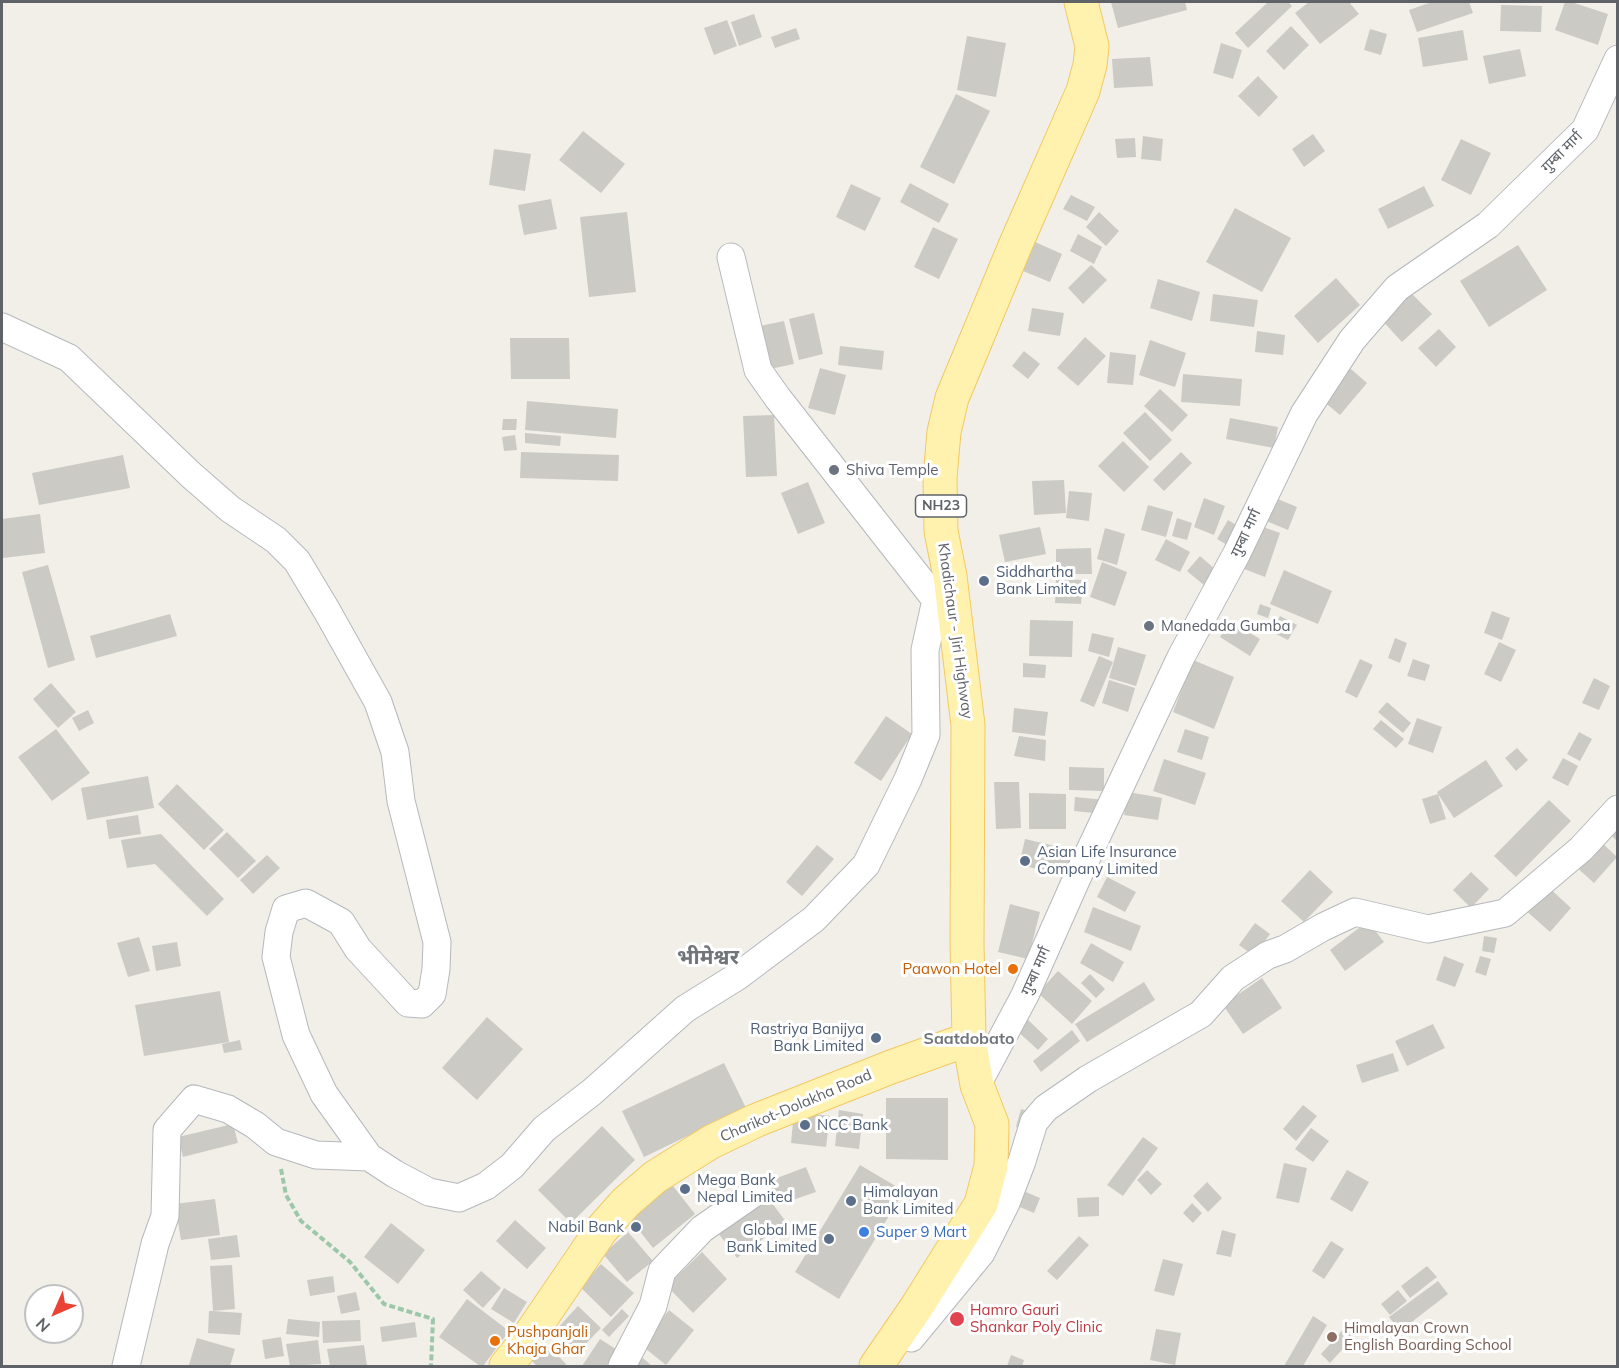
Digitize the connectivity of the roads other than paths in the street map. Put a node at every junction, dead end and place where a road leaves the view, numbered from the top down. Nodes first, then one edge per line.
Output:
1 (1081, 2) edge
2 (1617, 59) edge
3 (731, 257) dead end
4 (2, 327) edge
5 (943, 588) junction
6 (1617, 809) edge
7 (969, 1039) junction
8 (977, 1085) junction
9 (369, 1157) junction
10 (754, 1193) dead end
11 (126, 1366) edge
12 (506, 1366) edge
13 (622, 1366) edge
14 (876, 1366) edge
15 (881, 1366) edge

1 - 5 main road, Khadichaur - Jiri Highway / NH23
2 - 8 street, गुम्बा मार्ग
3 - 5 street
4 - 9 street
5 - 7 main road, Khadichaur - Jiri Highway / NH23
5 - 9 street
6 - 15 street
7 - 8 main road, NH23
7 - 12 main road, Charikot-Dolakha Road
8 - 14 main road, NH23
9 - 11 street
10 - 13 street

